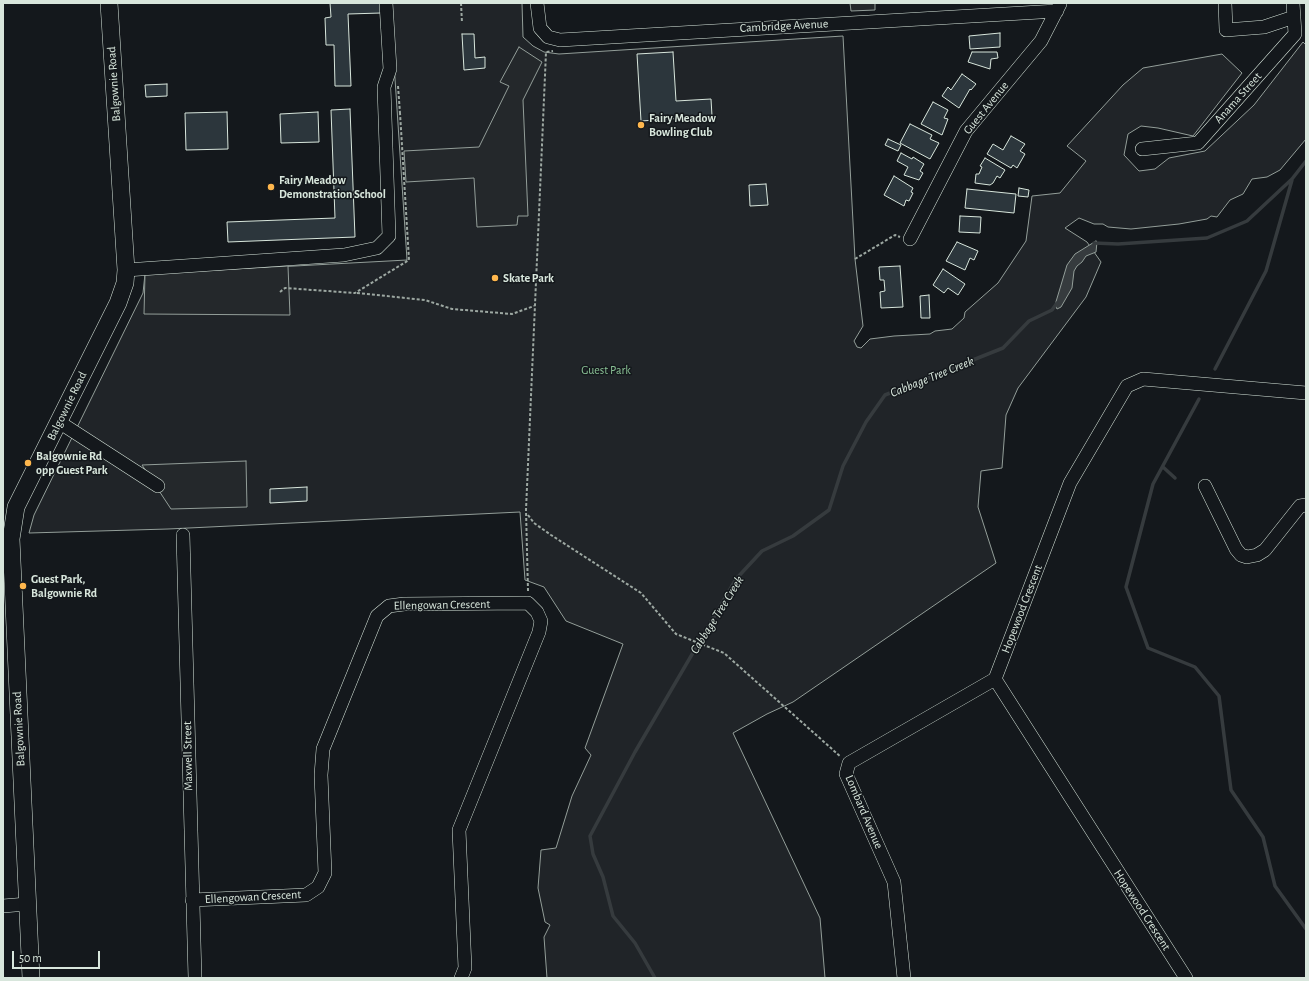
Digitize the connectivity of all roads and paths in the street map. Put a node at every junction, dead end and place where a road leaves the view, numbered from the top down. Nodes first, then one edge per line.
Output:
1 (109, 3) edge
2 (386, 3) edge
3 (461, 3) edge
4 (537, 3) edge
5 (1224, 3) edge
6 (1293, 3) edge
7 (1059, 7) edge
8 (1294, 17) junction
9 (462, 23) dead end
10 (553, 50) dead end
11 (398, 113) dead end
12 (1142, 150) dead end
13 (910, 239) joint
14 (855, 259) dead end
15 (126, 270) junction
16 (280, 292) dead end
17 (355, 292) junction
18 (535, 306) junction
19 (1306, 392) edge
20 (59, 422) junction
21 (158, 486) dead end
22 (1205, 486) dead end
23 (1306, 505) edge
24 (527, 514) junction
25 (183, 535) dead end
26 (528, 604) junction
27 (9, 630) edge
28 (995, 679) junction
29 (849, 763) junction
30 (192, 900) junction
31 (27, 904) junction
32 (3, 906) edge
33 (31, 978) edge
34 (195, 978) edge
35 (461, 978) edge
36 (904, 978) edge
37 (1186, 978) edge

1 - 15 main road, Balgownie Road
2 - 15 street
3 - 9 path
4 - 7 street, Cambridge Avenue
5 - 8 street
6 - 8 street, Anama Street
7 - 13 street, Guest Avenue
8 - 12 street, Anama Street
10 - 18 path
11 - 17 path
13 - 14 path
15 - 20 main road, Balgownie Road
16 - 17 path
17 - 18 path
18 - 24 path
19 - 28 street, Hopewood Crescent
20 - 21 street
20 - 27 main road, Balgownie Road
22 - 23 street
24 - 26 path
24 - 29 path
25 - 30 street, Maxwell Street
26 - 30 street, Ellengowan Crescent
26 - 35 street
27 - 31 main road, Balgownie Road
28 - 29 street, Lombard Avenue
28 - 37 street, Hopewood Crescent
29 - 36 street, Lombard Avenue
30 - 34 street, Maxwell Street
31 - 32 street
31 - 33 main road, Balgownie Road

